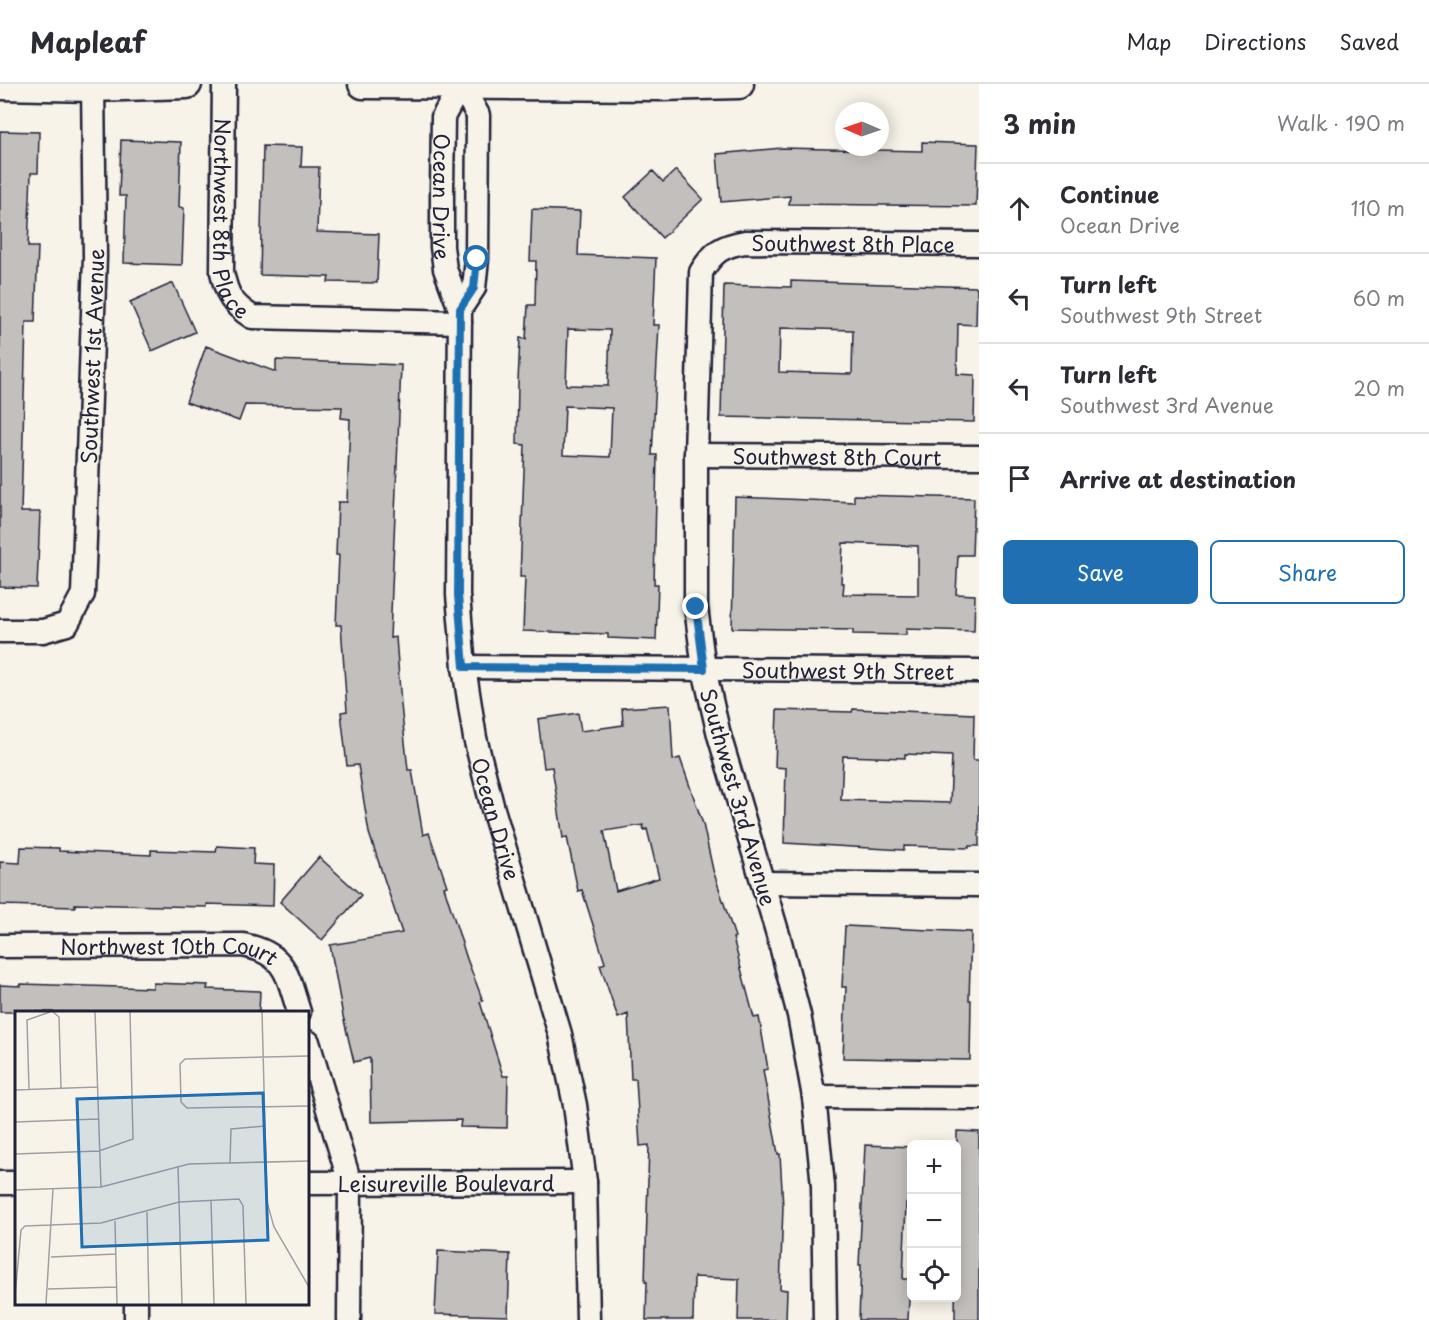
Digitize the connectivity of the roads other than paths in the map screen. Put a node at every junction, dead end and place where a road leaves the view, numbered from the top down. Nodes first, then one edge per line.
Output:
1 (187, 84) edge
2 (224, 84) edge
3 (363, 84) edge
4 (461, 84) edge
5 (739, 84) edge
6 (0, 85) edge
7 (92, 86) edge
8 (979, 243) edge
9 (727, 245) joint
10 (460, 315) junction
11 (696, 455) junction
12 (979, 457) edge
13 (0, 631) edge
14 (464, 667) junction
15 (704, 669) junction
16 (979, 671) edge
17 (763, 883) junction
18 (979, 885) edge
19 (0, 946) edge
20 (299, 1011) edge
21 (309, 1045) edge
22 (814, 1097) junction
23 (979, 1098) edge
24 (585, 1182) junction
25 (309, 1183) edge
26 (350, 1183) junction
27 (349, 1320) edge
28 (588, 1320) edge
29 (825, 1320) edge

1 - 7 street
2 - 10 street, Northwest 8th Place
3 - 4 street
4 - 5 street
4 - 10 street, Ocean Drive
4 - 10 street, Ocean Drive
6 - 7 street
7 - 13 street, Southwest 1st Avenue
8 - 9 street, Southwest 8th Place
9 - 11 street, Southwest 3rd Avenue
10 - 14 street, Ocean Drive
11 - 12 street, Southwest 8th Court
11 - 15 street, Southwest 3rd Avenue
14 - 15 street, Southwest 9th Street
14 - 24 street, Ocean Drive
15 - 16 street, Southwest 9th Street
15 - 17 street, Southwest 3rd Avenue
17 - 18 street
17 - 22 street, Southwest 3rd Avenue
19 - 20 street, Northwest 10th Court
21 - 26 street
22 - 23 street
22 - 29 street, Southwest 3rd Avenue
24 - 26 street, Leisureville Boulevard
24 - 28 street, Ocean Drive
25 - 26 street, Leisureville Boulevard
26 - 27 street

